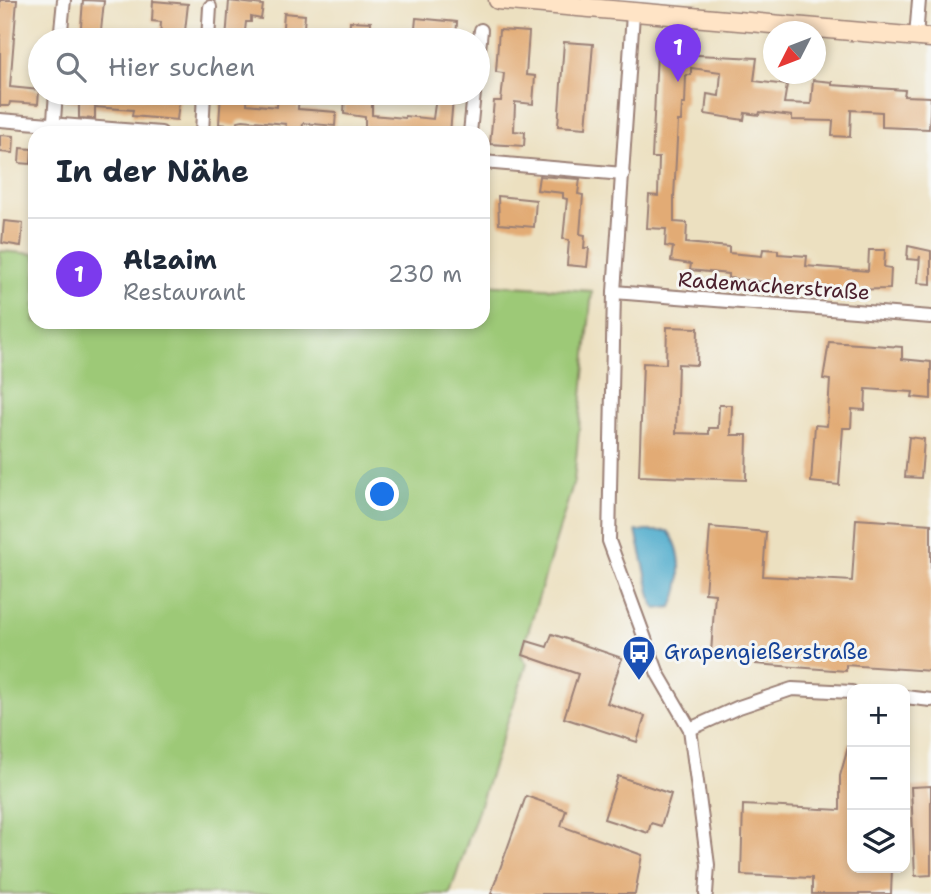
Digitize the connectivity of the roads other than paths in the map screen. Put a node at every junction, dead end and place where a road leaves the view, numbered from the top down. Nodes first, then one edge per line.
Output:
1 (64, 0) edge
2 (498, 0) edge
3 (919, 0) edge
4 (210, 7) dead end
5 (633, 14) junction
6 (62, 28) edge
7 (209, 28) edge
8 (923, 38) edge
9 (55, 105) edge
10 (203, 105) edge
11 (473, 105) edge
12 (0, 120) edge
13 (40, 126) edge
14 (53, 126) edge
15 (202, 126) edge
16 (471, 126) edge
17 (490, 163) edge
18 (623, 174) junction
19 (614, 292) junction
20 (931, 317) edge
21 (847, 692) edge
22 (910, 698) edge
23 (931, 700) edge
24 (690, 729) junction
25 (706, 894) edge

1 - 6 street
2 - 5 main road
3 - 8 street
4 - 7 street
5 - 8 main road
5 - 18 street
9 - 14 street
10 - 15 street
11 - 16 street
12 - 13 street
17 - 18 street
18 - 19 street
19 - 20 street, Rademacherstraße
19 - 24 street
21 - 24 street
22 - 23 street
24 - 25 street

